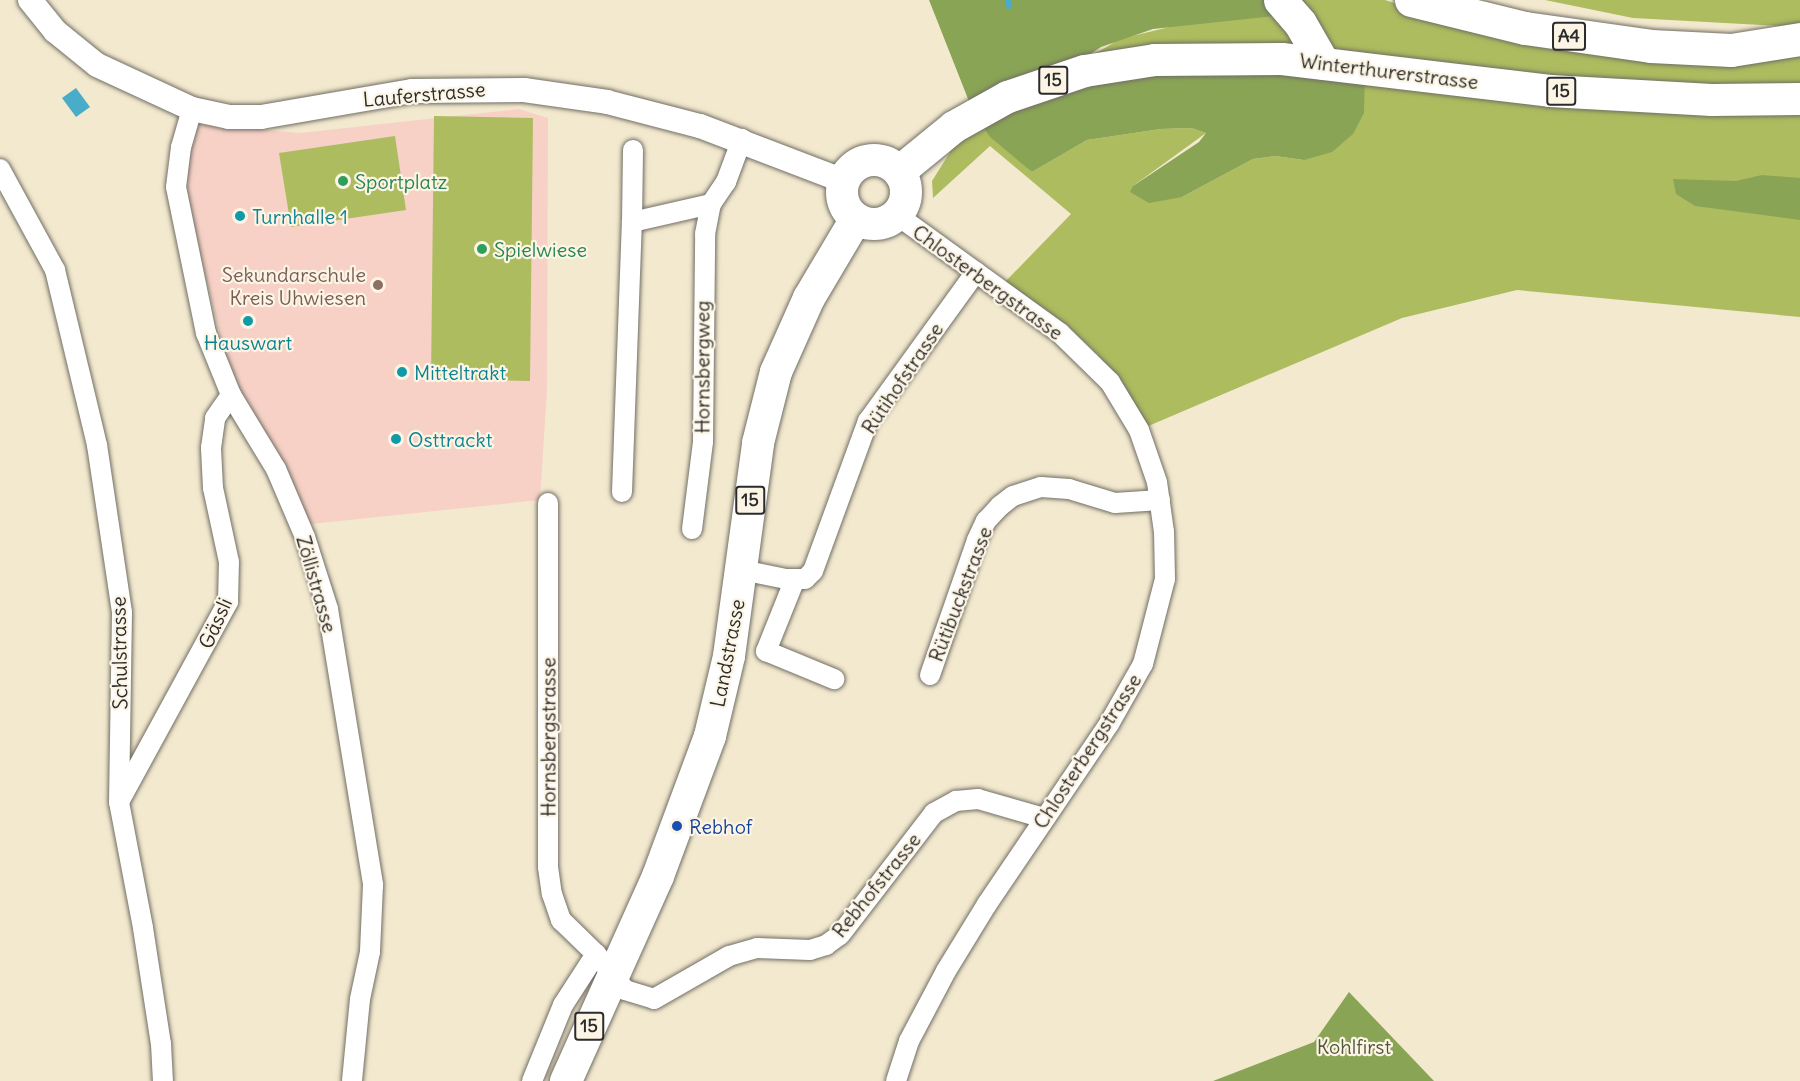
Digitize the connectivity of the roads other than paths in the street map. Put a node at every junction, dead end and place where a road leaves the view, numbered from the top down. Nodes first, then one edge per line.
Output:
1 (30, 0) edge
2 (1280, 0) edge
3 (1411, 0) edge
4 (1475, 0) edge
5 (1800, 39) edge
6 (1315, 49) junction
7 (1800, 99) edge
8 (192, 109) junction
9 (742, 140) junction
10 (633, 150) dead end
11 (0, 169) edge
12 (899, 172) junction
13 (844, 182) junction
14 (711, 204) junction
15 (897, 215) junction
16 (856, 219) junction
17 (632, 222) junction
18 (976, 272) junction
19 (231, 395) junction
20 (622, 492) dead end
21 (1160, 500) junction
22 (548, 503) dead end
23 (692, 529) dead end
24 (742, 570) junction
25 (795, 579) junction
26 (930, 675) dead end
27 (834, 679) dead end
28 (119, 802) junction
29 (1044, 818) junction
30 (604, 963) junction
31 (163, 1081) edge
32 (352, 1081) edge
33 (532, 1081) edge
34 (566, 1081) edge
35 (896, 1081) edge

1 - 8 street, Lauferstrasse
2 - 6 highway
3 - 5 highway, A4
4 - 5 highway, A4
6 - 7 main road, Winterthurerstrasse / 15
6 - 12 main road, Winterthurerstrasse / 15
8 - 9 street, Lauferstrasse
8 - 19 street, Zöllistrasse
9 - 13 street, Lauferstrasse
9 - 14 street, Hornsbergweg
10 - 17 street
11 - 28 street, Schulstrasse
12 - 13 main road
12 - 15 main road
13 - 16 main road
14 - 17 street
14 - 23 street, Hornsbergweg
15 - 16 main road
15 - 18 street, Chlosterbergstrasse
16 - 24 main road, Landstrasse / 15
17 - 20 street
18 - 21 street, Chlosterbergstrasse
18 - 25 street, Rütihofstrasse
19 - 28 street, Gässli
19 - 32 street, Zöllistrasse
21 - 26 street, Rütibuckstrasse
21 - 29 street, Chlosterbergstrasse
22 - 30 street, Hornsbergstrasse
24 - 25 street
24 - 30 main road, Landstrasse / 15
25 - 27 street
28 - 31 street, Schulstrasse
29 - 30 street, Rebhofstrasse
29 - 35 street, Chlosterbergstrasse
30 - 33 street
30 - 34 main road, Landstrasse / 15

